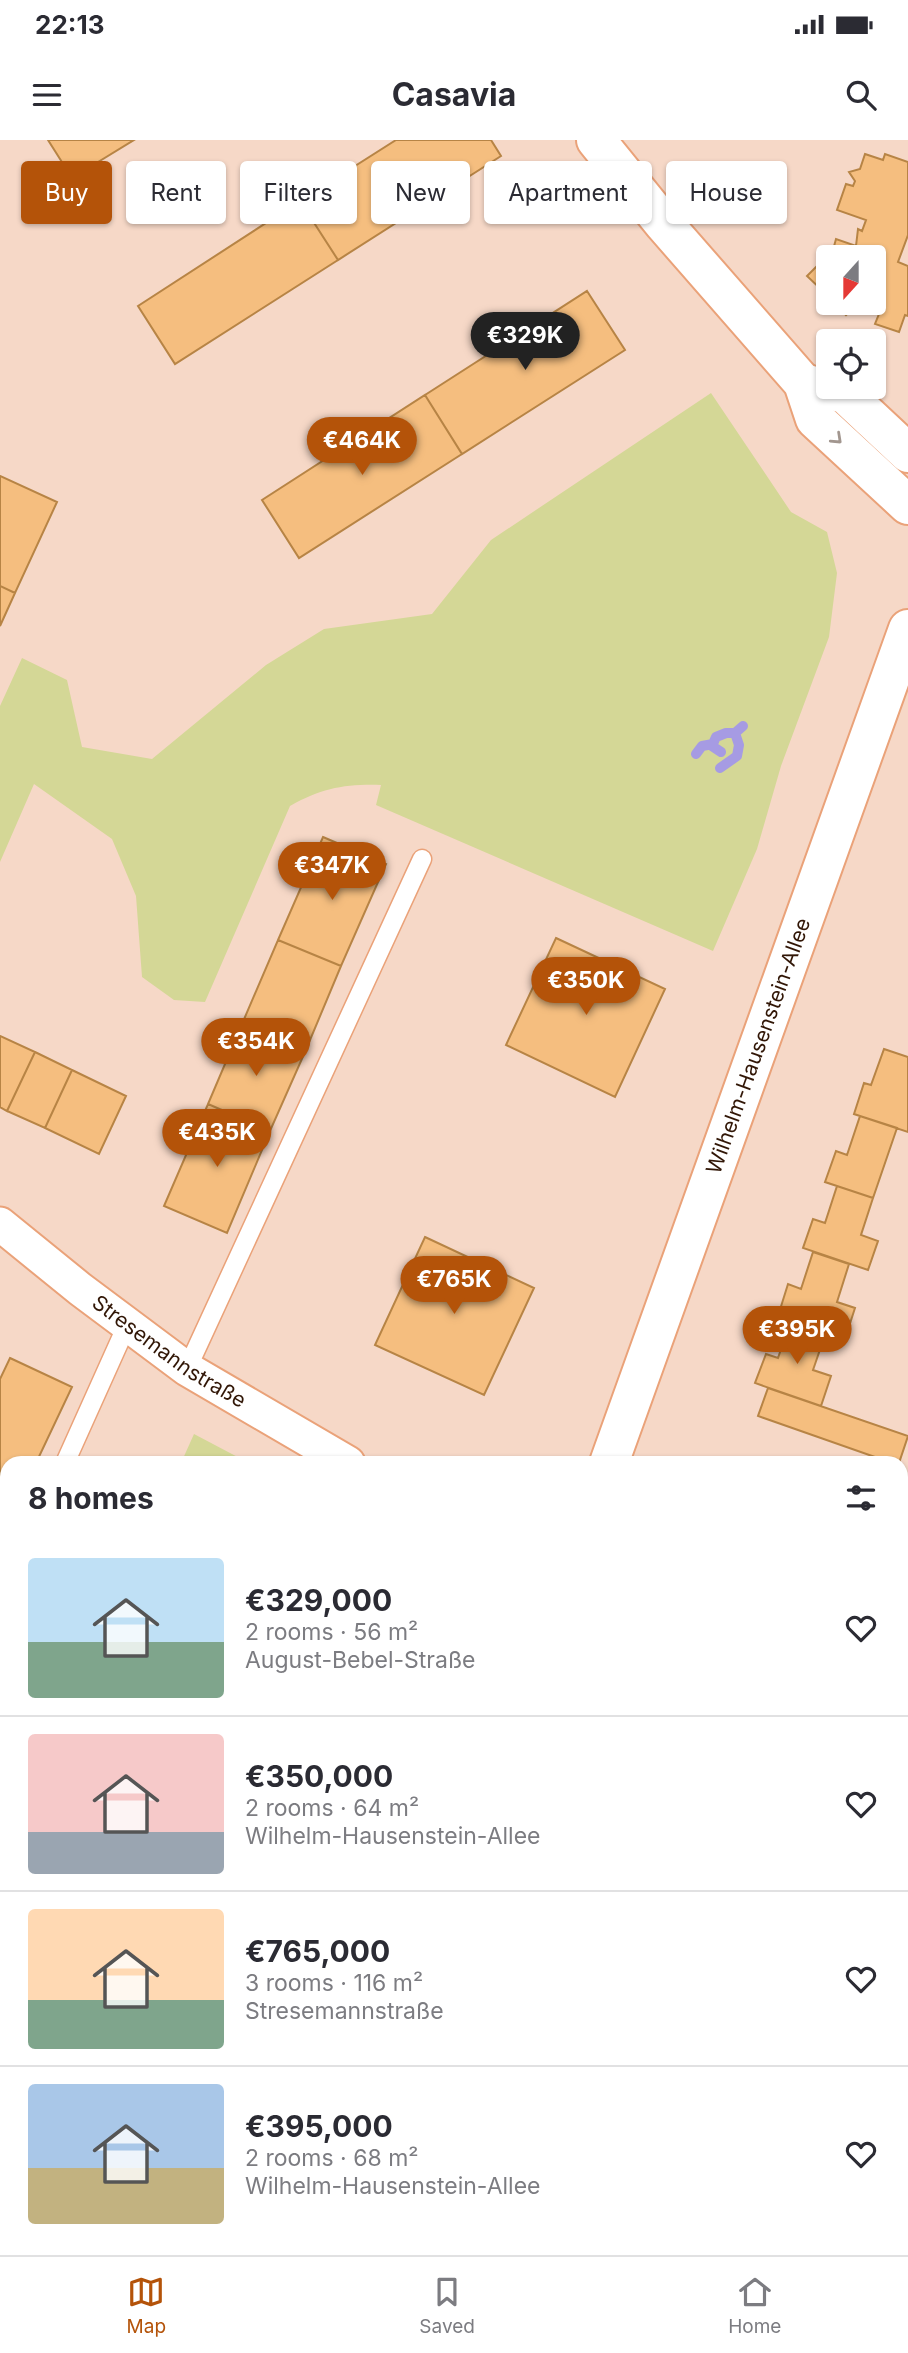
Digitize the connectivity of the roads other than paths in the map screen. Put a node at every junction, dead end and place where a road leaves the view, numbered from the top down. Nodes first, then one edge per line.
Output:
1 (596, 140) edge
2 (803, 383) junction
3 (908, 453) edge
4 (908, 505) edge
5 (908, 629) edge
6 (422, 859) dead end
7 (0, 1224) edge
8 (127, 1325) junction
9 (187, 1369) junction
10 (68, 1456) edge
11 (336, 1456) edge
12 (612, 1456) edge

1 - 2 street
2 - 3 street
2 -> 4 street
5 - 12 street, Wilhelm-Hausenstein-Allee
6 - 9 lane
7 - 8 street, Stresemannstraße
8 - 9 street, Stresemannstraße
8 - 10 lane
9 - 11 street, Stresemannstraße

